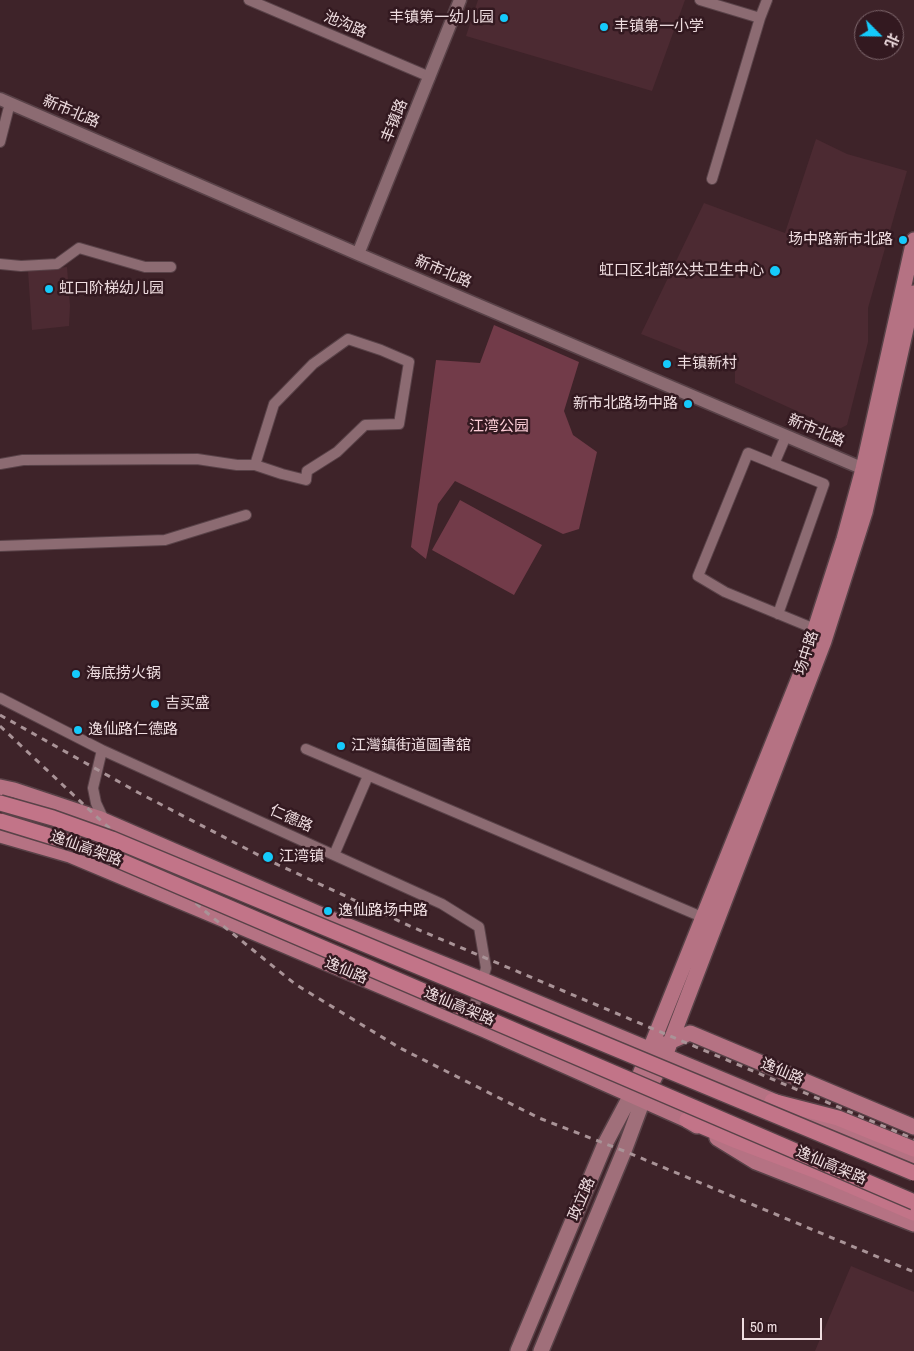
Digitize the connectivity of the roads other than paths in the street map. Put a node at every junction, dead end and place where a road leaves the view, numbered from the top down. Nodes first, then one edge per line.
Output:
1 (249, 0) edge
2 (460, 0) edge
3 (700, 0) edge
4 (767, 0) edge
5 (760, 18) junction
6 (430, 77) junction
7 (5, 101) edge
8 (0, 142) edge
9 (712, 179) dead end
10 (914, 240) edge
11 (358, 254) junction
12 (0, 264) edge
13 (171, 267) dead end
14 (914, 293) edge
15 (786, 436) junction
16 (0, 464) edge
17 (774, 464) junction
18 (255, 465) junction
19 (869, 471) junction
20 (246, 515) dead end
21 (0, 546) edge
22 (778, 614) junction
23 (815, 629) junction
24 (0, 698) edge
25 (306, 749) dead end
26 (102, 750) junction
27 (368, 776) junction
28 (0, 787) edge
29 (0, 803) edge
30 (104, 820) junction
31 (0, 821) edge
32 (0, 835) edge
33 (334, 856) junction
34 (702, 917) junction
35 (484, 980) junction
36 (469, 1023) junction
37 (671, 1041) junction
38 (650, 1050) junction
39 (665, 1056) junction
40 (637, 1098) junction
41 (772, 1101) junction
42 (687, 1120) junction
43 (914, 1127) edge
44 (914, 1149) edge
45 (914, 1160) edge
46 (914, 1173) edge
47 (914, 1202) edge
48 (914, 1213) edge
49 (914, 1224) edge
50 (518, 1351) edge
51 (541, 1351) edge

1 - 6 street, 池沟路
2 - 6 street, 丰镇路
3 - 5 street
4 - 5 street
5 - 9 street
6 - 11 street, 丰镇路
7 - 8 street
7 - 11 street, 新市北路
10 - 19 main road, 场中路
11 - 15 street, 新市北路
12 - 13 street
14 - 19 main road, 场中路
15 - 17 street
15 - 19 street, 新市北路
16 - 18 street
17 - 22 street
17 - 22 street
18 - 18 street
19 - 23 main road, 场中路
19 - 37 main road, 场中路
20 - 21 street
22 - 23 street
23 - 34 main road, 场中路
24 - 26 street, 仁德路
25 - 27 street
26 - 30 street
26 - 33 street, 仁德路
27 - 33 street
27 - 34 street
28 - 30 main road, 逸仙路
29 - 46 highway, 逸仙高架路, bridge
30 - 35 main road, 逸仙路
31 - 47 highway, 逸仙高架路, bridge
32 - 36 main road, 逸仙路
33 - 35 street, 仁德路
34 - 38 main road, 场中路
35 - 36 street, 仁德路
35 - 38 main road, 逸仙路
36 - 40 main road, 逸仙路
37 - 38 main road, 逸仙路
37 - 39 main road, 场中路
37 - 43 main road, 逸仙路
38 - 39 main road, 逸仙路
38 - 40 main road, 政立路
39 - 40 main road, 政立路
39 - 41 main road, 逸仙路
40 - 42 main road, 逸仙路
40 - 50 main road, 政立路
40 - 51 main road, 政立路
41 - 44 highway
41 - 45 main road, 逸仙路
42 - 47 main road, 逸仙路
42 - 48 highway
42 - 49 main road, 逸仙路

